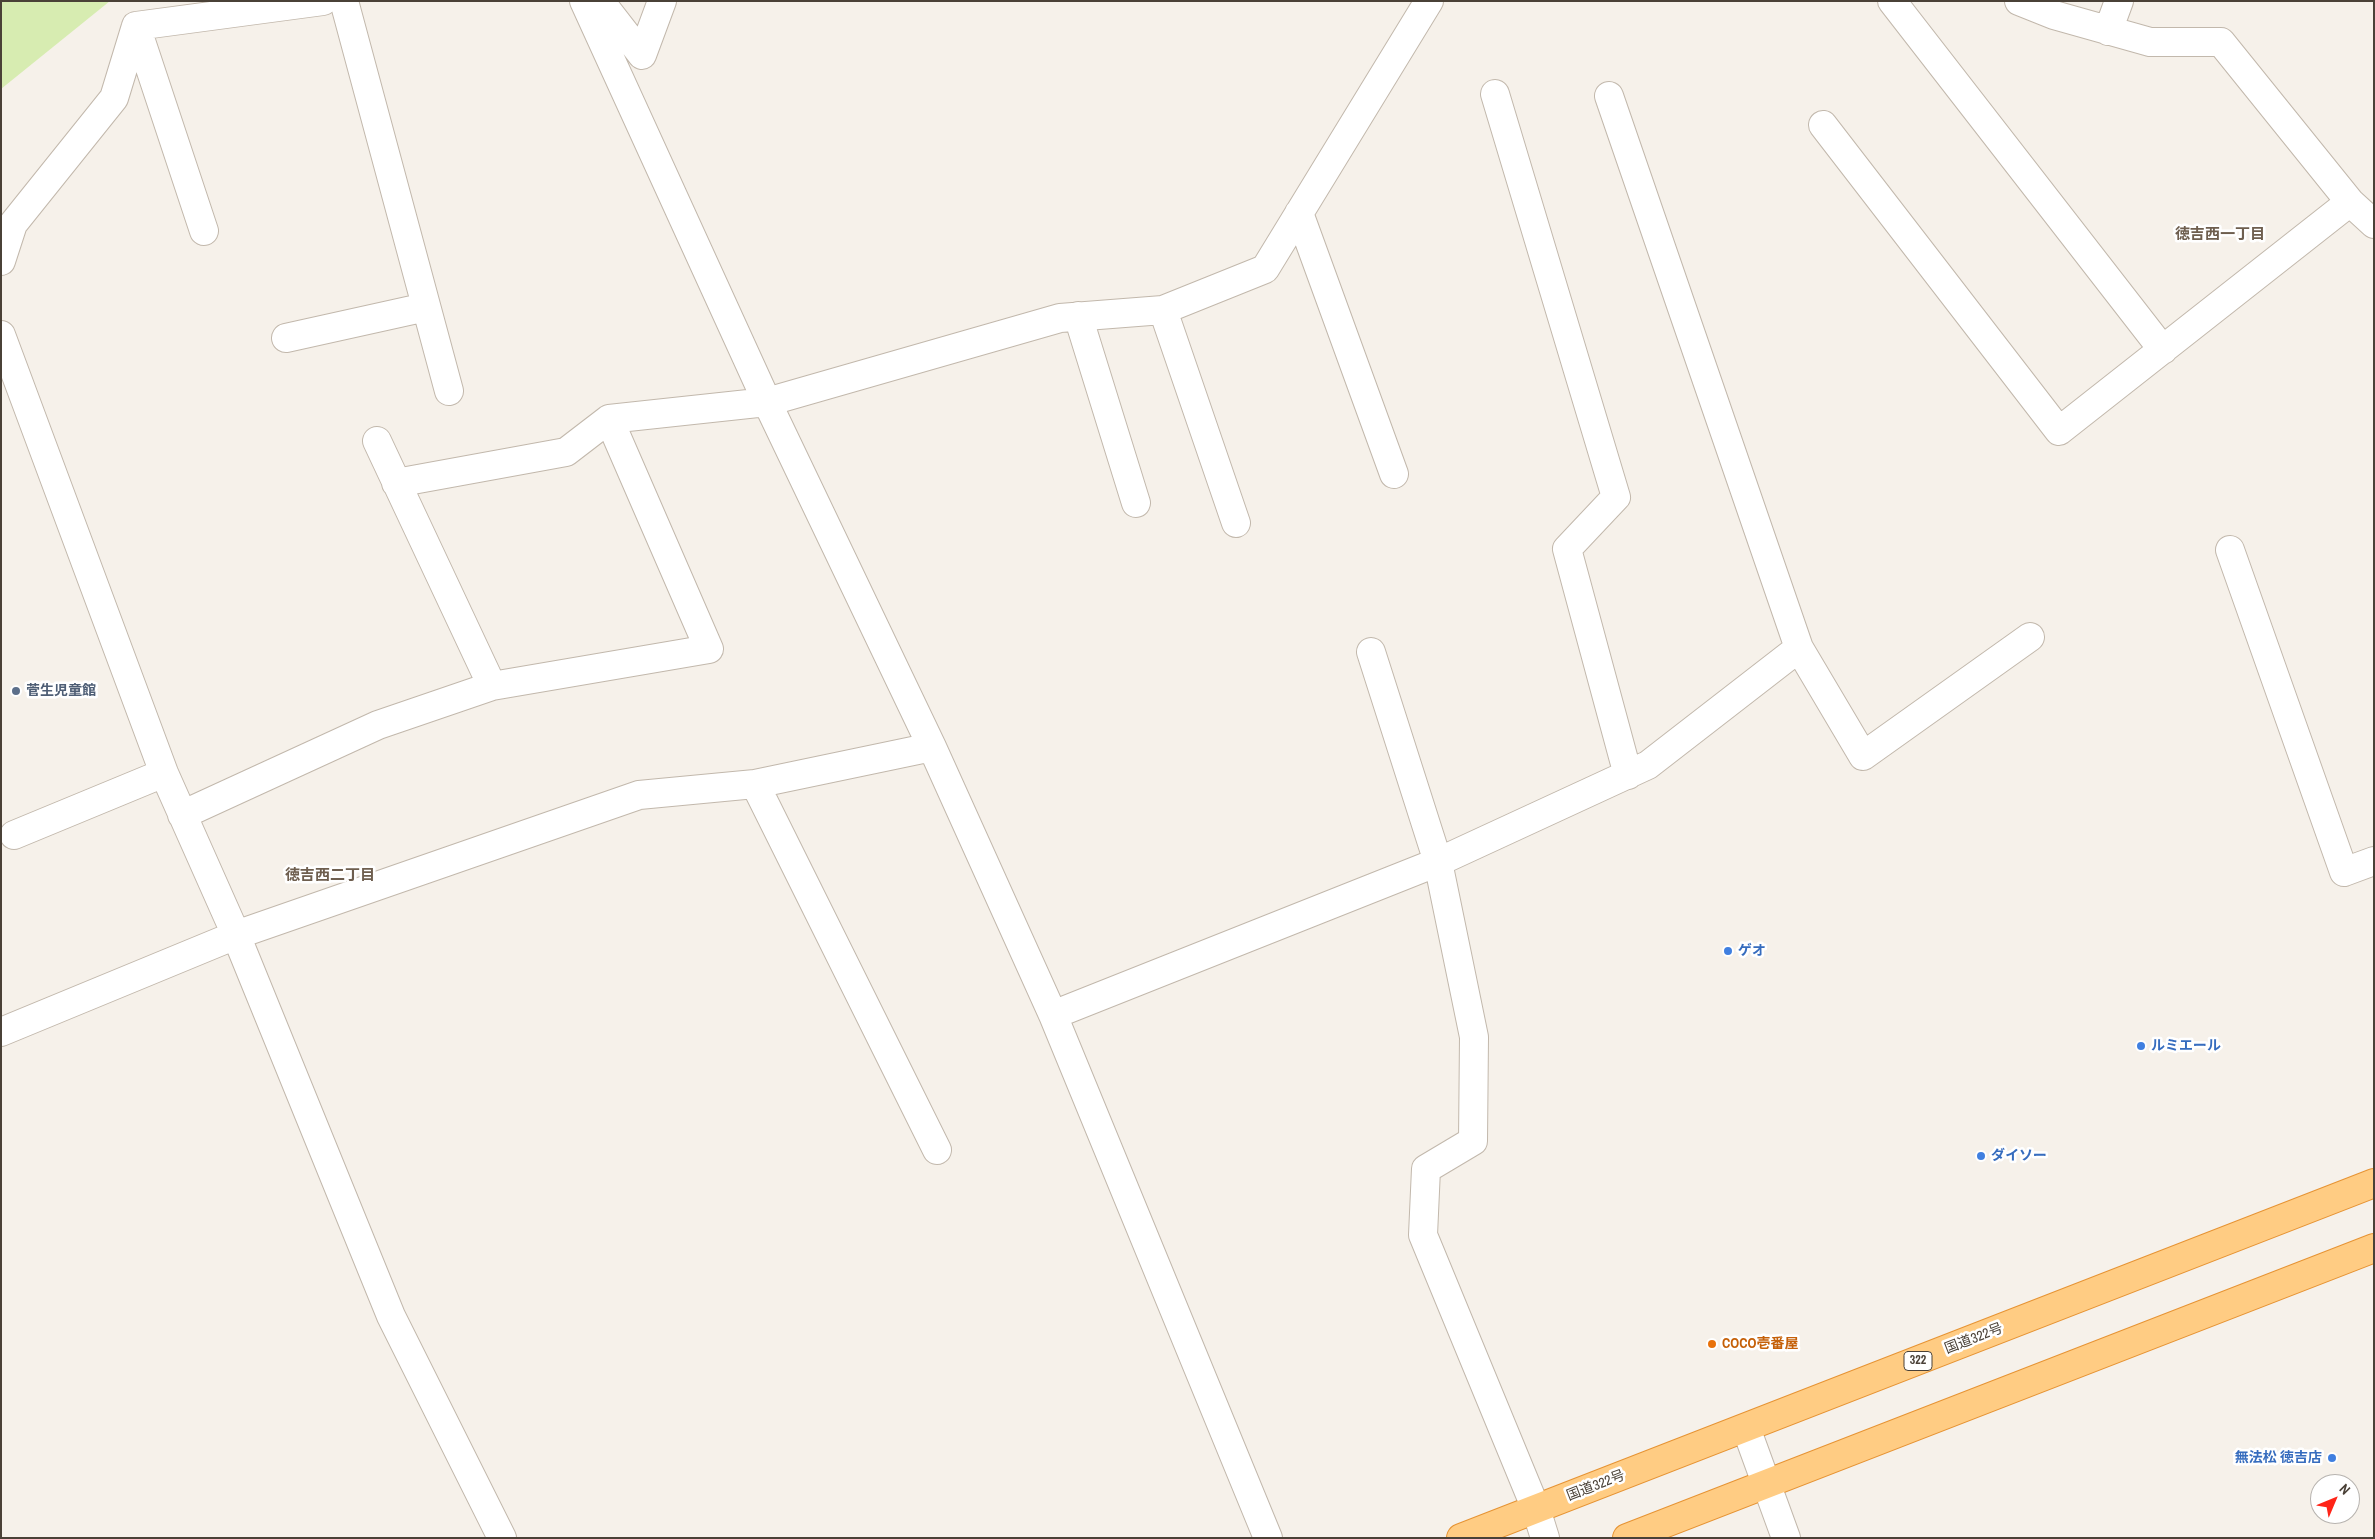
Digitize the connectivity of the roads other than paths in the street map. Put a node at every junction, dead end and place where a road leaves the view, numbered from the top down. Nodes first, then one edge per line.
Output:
1 (323, 1) edge
2 (344, 1) edge
3 (584, 1) edge
4 (600, 1) edge
5 (662, 1) edge
6 (1429, 1) edge
7 (1892, 1) edge
8 (2019, 1) edge
9 (2120, 1) edge
10 (136, 26) junction
11 (2108, 31) junction
12 (1495, 94) dead end
13 (1609, 96) dead end
14 (1823, 125) dead end
15 (2350, 202) junction
16 (1299, 213) junction
17 (2374, 224) edge
18 (204, 231) dead end
19 (1, 261) edge
20 (426, 307) junction
21 (1164, 310) junction
22 (1078, 316) junction
23 (1, 335) edge
24 (286, 338) dead end
25 (2163, 350) junction
26 (449, 391) dead end
27 (767, 402) junction
28 (609, 419) junction
29 (377, 441) dead end
30 (1394, 474) dead end
31 (396, 483) junction
32 (1136, 503) dead end
33 (1236, 523) dead end
34 (2230, 550) dead end
35 (2030, 637) dead end
36 (1799, 648) junction
37 (1371, 652) dead end
38 (492, 686) junction
39 (932, 747) junction
40 (164, 773) junction
41 (1628, 775) junction
42 (755, 784) junction
43 (182, 815) junction
44 (14, 835) dead end
45 (2374, 861) edge
46 (1438, 862) junction
47 (236, 935) junction
48 (1053, 1015) junction
49 (1, 1032) edge
50 (937, 1150) dead end
51 (2374, 1183) edge
52 (2374, 1248) edge
53 (1746, 1428) junction
54 (1768, 1483) junction
55 (1536, 1508) junction
56 (502, 1538) edge
57 (1268, 1538) edge
58 (1461, 1538) edge
59 (1545, 1538) edge
60 (1627, 1538) edge
61 (1786, 1538) edge

1 - 10 street
2 - 20 street
3 - 27 street
4 - 5 street
6 - 16 street
7 - 25 street
8 - 11 street
9 - 11 street
10 - 18 street
10 - 19 street
11 - 15 street
12 - 41 street
13 - 36 street
14 - 25 street
15 - 17 street
15 - 25 street
16 - 21 street
16 - 30 street
20 - 24 street
20 - 26 street
21 - 22 street
21 - 33 street
22 - 27 street
22 - 32 street
23 - 40 street
27 - 28 street
27 - 39 street
28 - 31 street
28 - 38 street
29 - 31 street
31 - 38 street
34 - 45 street
35 - 36 street
36 - 41 street
37 - 46 street
38 - 43 street
39 - 42 street
39 - 48 street
40 - 43 street
40 - 44 street
41 - 46 street
42 - 47 street
42 - 50 street
43 - 47 street
46 - 48 street
46 - 55 street
47 - 49 street
47 - 56 street
48 - 57 street
51 - 53 highway, 国道322号 / 322
52 - 54 highway
53 - 54 street
53 - 55 highway, 国道322号 / 322
54 - 60 highway
54 - 61 street
55 - 58 highway, 国道322号 / 322
55 - 59 street

